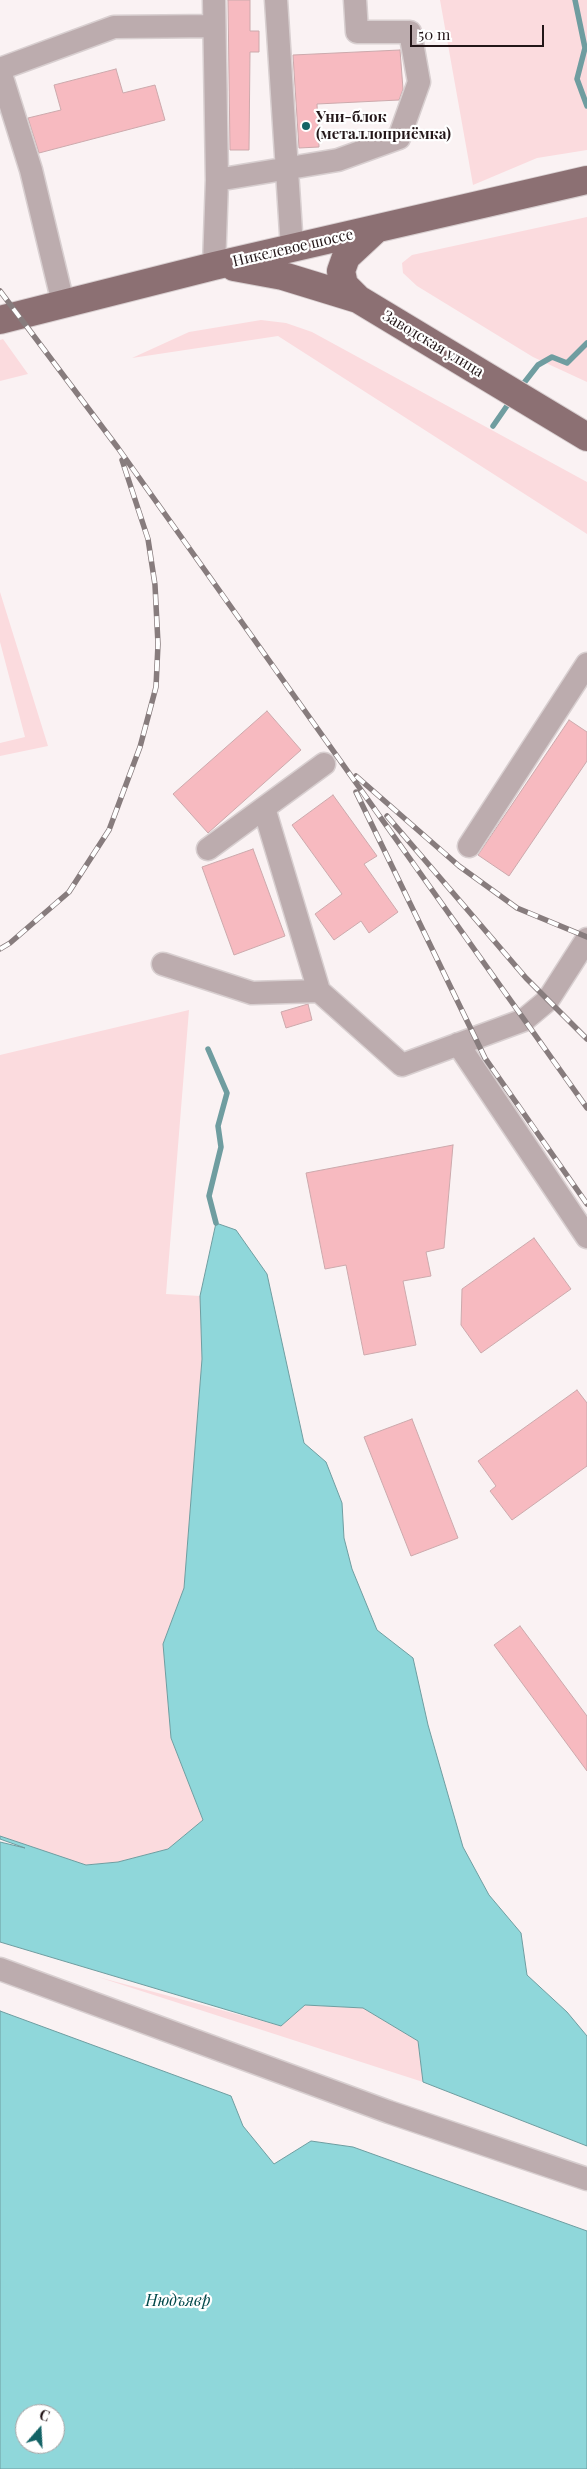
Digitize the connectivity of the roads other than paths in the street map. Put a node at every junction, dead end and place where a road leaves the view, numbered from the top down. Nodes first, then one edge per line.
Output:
1 (214, 0) edge
2 (276, 0) edge
3 (355, 0) edge
4 (214, 26) junction
5 (0, 70) edge
6 (287, 168) junction
7 (217, 180) junction
8 (587, 180) edge
9 (376, 229) junction
10 (292, 248) junction
11 (217, 266) junction
12 (358, 299) junction
13 (63, 303) junction
14 (0, 320) edge
15 (587, 436) edge
16 (585, 674) edge
17 (324, 764) dead end
18 (264, 808) junction
19 (469, 846) dead end
20 (208, 849) dead end
21 (587, 939) edge
22 (163, 964) dead end
23 (319, 992) junction
24 (458, 1044) junction
25 (587, 1237) edge
26 (0, 1969) edge
27 (587, 2178) edge

1 - 4 lane
2 - 6 lane
3 - 6 lane
4 - 5 lane
4 - 7 lane
5 - 13 lane
6 - 7 lane
6 - 10 lane
7 - 11 lane
8 - 9 main road, Никелевое шоссе
9 - 10 main road, Никелевое шоссе
9 - 12 main road, Заводская улица
10 - 11 main road, Никелевое шоссе
11 - 12 main road
11 - 13 main road, Никелевое шоссе
12 - 15 main road, Заводская улица
13 - 14 main road, Никелевое шоссе
16 - 19 lane
17 - 18 lane
18 - 20 lane
18 - 23 lane
21 - 24 lane
22 - 23 lane
23 - 24 lane
24 - 25 lane
26 - 27 lane

